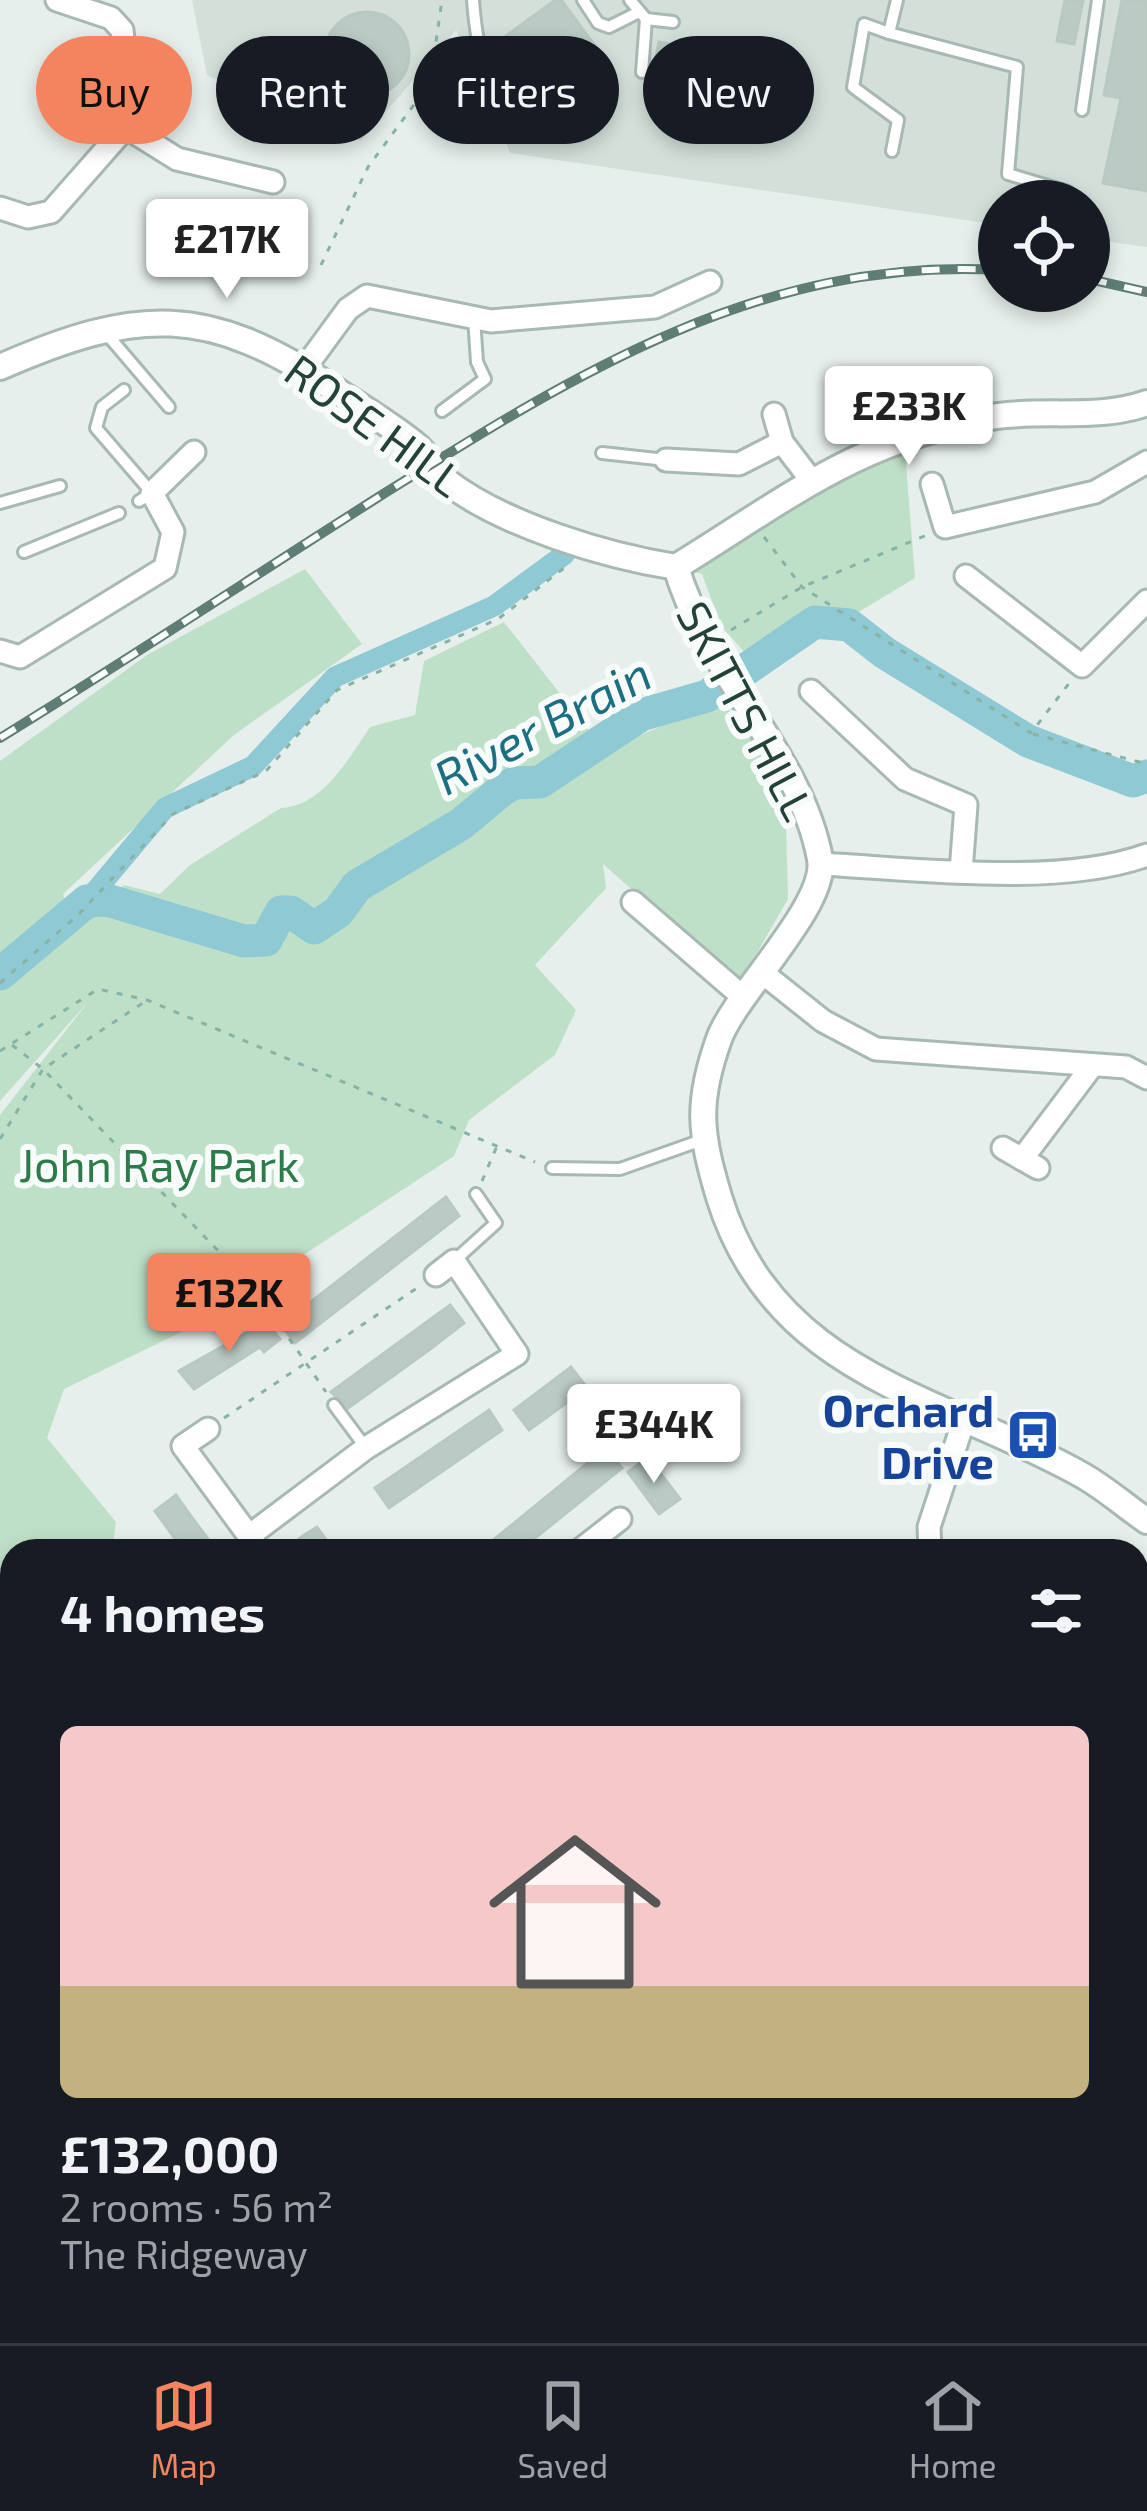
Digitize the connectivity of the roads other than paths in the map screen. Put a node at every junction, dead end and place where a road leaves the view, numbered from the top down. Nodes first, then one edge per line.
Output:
1 (57, 0) edge
2 (473, 0) edge
3 (583, 0) edge
4 (630, 0) edge
5 (897, 0) edge
6 (1098, 0) edge
7 (643, 15) junction
8 (673, 22) dead end
9 (889, 33) junction
10 (123, 36) edge
11 (475, 36) edge
12 (642, 72) dead end
13 (1082, 110) dead end
14 (115, 144) edge
15 (154, 144) edge
16 (892, 151) dead end
17 (1028, 180) edge
18 (273, 182) dead end
19 (0, 208) edge
20 (710, 282) dead end
21 (474, 318) junction
22 (104, 331) junction
23 (0, 367) edge
24 (304, 369) junction
25 (124, 389) dead end
26 (1147, 404) edge
27 (169, 406) dead end
28 (442, 411) dead end
29 (774, 414) dead end
30 (782, 442) junction
31 (194, 452) dead end
32 (602, 453) dead end
33 (666, 460) joint
34 (1147, 462) edge
35 (811, 480) junction
36 (932, 484) dead end
37 (60, 486) dead end
38 (146, 497) junction
39 (0, 503) edge
40 (119, 513) dead end
41 (25, 552) dead end
42 (676, 567) junction
43 (966, 576) dead end
44 (1147, 602) edge
45 (0, 651) edge
46 (811, 691) dead end
47 (1147, 855) edge
48 (821, 864) junction
49 (961, 872) junction
50 (632, 902) dead end
51 (764, 974) junction
52 (743, 998) junction
53 (1092, 1066) junction
54 (1147, 1078) edge
55 (702, 1140) junction
56 (1021, 1158) dead end
57 (552, 1168) road end
58 (476, 1194) road end
59 (445, 1268) joint
60 (334, 1406) road end
61 (964, 1420) junction
62 (208, 1429) road end
63 (366, 1448) junction
64 (620, 1519) dead end
65 (1147, 1522) edge
66 (250, 1539) edge
67 (260, 1539) edge
68 (594, 1539) edge
69 (930, 1539) edge

1 - 10 street
2 - 11 lane
3 - 7 lane
4 - 7 lane
5 - 9 lane
6 - 13 lane
7 - 8 lane
7 - 12 lane
9 - 16 lane
9 - 17 lane
14 - 19 street
15 - 18 street
20 - 21 street
21 - 24 street
21 - 28 lane
22 - 23 street, ROSE HILL
22 - 24 street, ROSE HILL
22 - 27 lane
24 - 42 street, ROSE HILL
25 - 38 lane
26 - 35 street
29 - 30 street
30 - 33 street
30 - 35 street
31 - 38 street
32 - 33 lane
34 - 36 street
35 - 42 street
37 - 39 lane
38 - 45 street
40 - 41 lane
42 - 48 street, SKITTS HILL
43 - 44 street
46 - 49 street
47 - 49 street
48 - 49 street
48 - 51 street, SKITTS HILL
50 - 52 street
51 - 52 street, SKITTS HILL
51 - 53 street
52 - 55 street, SKITTS HILL
53 - 54 street
53 - 56 street
55 - 57 lane
55 - 61 street, SKITTS HILL
58 - 59 lane
59 - 63 street
60 - 63 lane
61 - 65 street, SKITTS HILL
61 - 69 street
62 - 66 street
63 - 67 street
64 - 68 street

